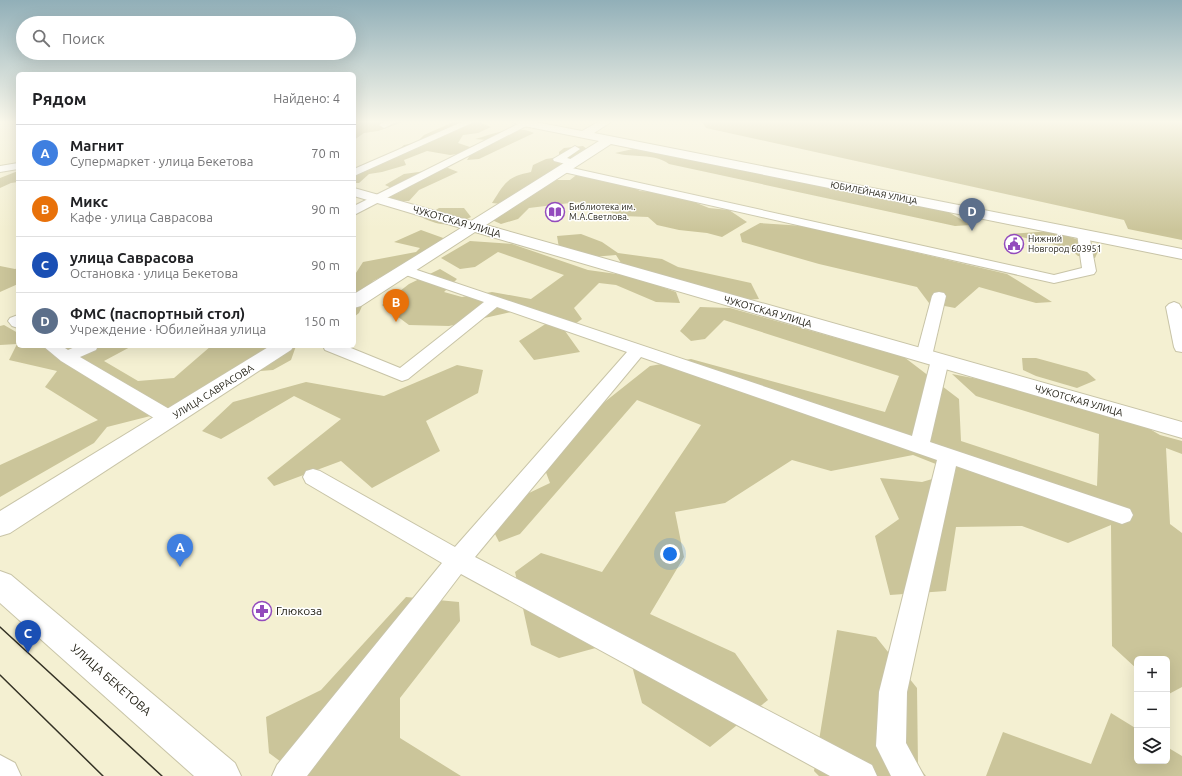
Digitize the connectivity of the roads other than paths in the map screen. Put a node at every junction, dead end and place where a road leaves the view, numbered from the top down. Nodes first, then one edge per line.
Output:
1 (387, 158) edge
2 (456, 158) edge
3 (559, 158) edge
4 (580, 158) edge
5 (701, 158) edge
6 (16, 166) edge
7 (568, 166) junction
8 (0, 169) edge
9 (356, 172) edge
10 (356, 193) edge
11 (378, 199) junction
12 (356, 210) edge
13 (474, 226) junction
14 (1083, 234) junction
15 (1182, 254) edge
16 (405, 270) junction
17 (939, 296) dead end
18 (356, 301) edge
19 (495, 301) junction
20 (1174, 307) dead end
21 (1182, 346) edge
22 (54, 348) edge
23 (86, 348) edge
24 (281, 348) edge
25 (336, 348) edge
26 (639, 349) junction
27 (68, 357) junction
28 (932, 358) junction
29 (169, 418) junction
30 (1182, 430) edge
31 (919, 446) junction
32 (948, 456) junction
33 (313, 478) dead end
34 (1122, 515) dead end
35 (0, 525) edge
36 (458, 560) junction
37 (0, 584) edge
38 (222, 776) edge
39 (288, 776) edge
40 (861, 776) edge
41 (908, 776) edge

1 - 9 lane
2 - 11 lane
3 - 7 lane
4 - 7 street
5 - 14 street, ЮБИЛЕЙНАЯ УЛИЦА
6 - 8 lane
7 - 13 street
7 - 14 lane
10 - 11 street, ЧУКОТСКАЯ УЛИЦА
11 - 12 lane
11 - 13 street, ЧУКОТСКАЯ УЛИЦА
13 - 16 street
13 - 28 street, ЧУКОТСКАЯ УЛИЦА
14 - 15 street, ЮБИЛЕЙНАЯ УЛИЦА
16 - 18 street
16 - 19 lane
17 - 28 lane
19 - 25 lane
19 - 26 lane
20 - 21 lane
22 - 27 lane
23 - 27 lane
24 - 29 street, УЛИЦА САВРАСОВА
26 - 31 lane
26 - 36 lane
27 - 29 lane
28 - 30 street, ЧУКОТСКАЯ УЛИЦА
28 - 31 lane
29 - 35 street, УЛИЦА САВРАСОВА
31 - 32 lane
32 - 34 lane
32 - 41 lane
33 - 36 lane
36 - 39 lane
36 - 40 lane
37 - 38 street, УЛИЦА БЕКЕТОВА

